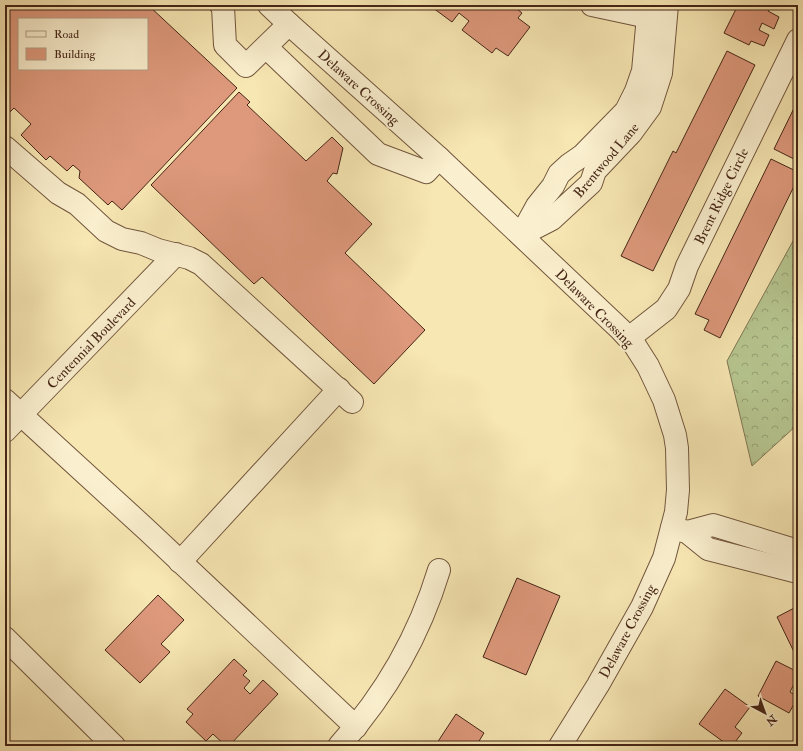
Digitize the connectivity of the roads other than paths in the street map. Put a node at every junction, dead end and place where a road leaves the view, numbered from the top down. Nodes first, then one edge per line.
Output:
1 (221, 5) edge
2 (269, 5) edge
3 (592, 5) edge
4 (657, 11) edge
5 (289, 24) junction
6 (798, 40) edge
7 (266, 47) junction
8 (5, 147) edge
9 (589, 163) junction
10 (433, 165) junction
11 (553, 186) junction
12 (568, 204) junction
13 (521, 235) junction
14 (176, 254) junction
15 (629, 338) junction
16 (5, 400) edge
17 (21, 415) junction
18 (5, 431) edge
19 (680, 530) junction
20 (798, 551) edge
21 (180, 562) junction
22 (439, 570) dead end
23 (798, 572) edge
24 (5, 638) edge
25 (356, 727) junction
26 (114, 746) edge
27 (339, 746) edge
28 (560, 746) edge

1 - 7 street
2 - 5 street, Delaware Crossing
3 - 4 street
4 - 9 street, Brentwood Lane
5 - 7 street
5 - 10 street, Delaware Crossing
6 - 15 street, Brent Ridge Circle
7 - 10 street
8 - 14 street
9 - 11 street, Brentwood Lane
9 - 12 street, Brentwood Lane
10 - 13 street, Delaware Crossing
11 - 12 street
11 - 13 street, Brentwood Lane
12 - 13 street, Brentwood Lane
13 - 15 street, Delaware Crossing
14 - 17 street, Centennial Boulevard
14 - 21 street
15 - 19 street, Delaware Crossing
16 - 17 street
17 - 18 street, Centennial Boulevard
17 - 21 street
19 - 20 street
19 - 23 street
19 - 28 street, Delaware Crossing
21 - 25 street
22 - 25 street
24 - 26 street
25 - 27 street

